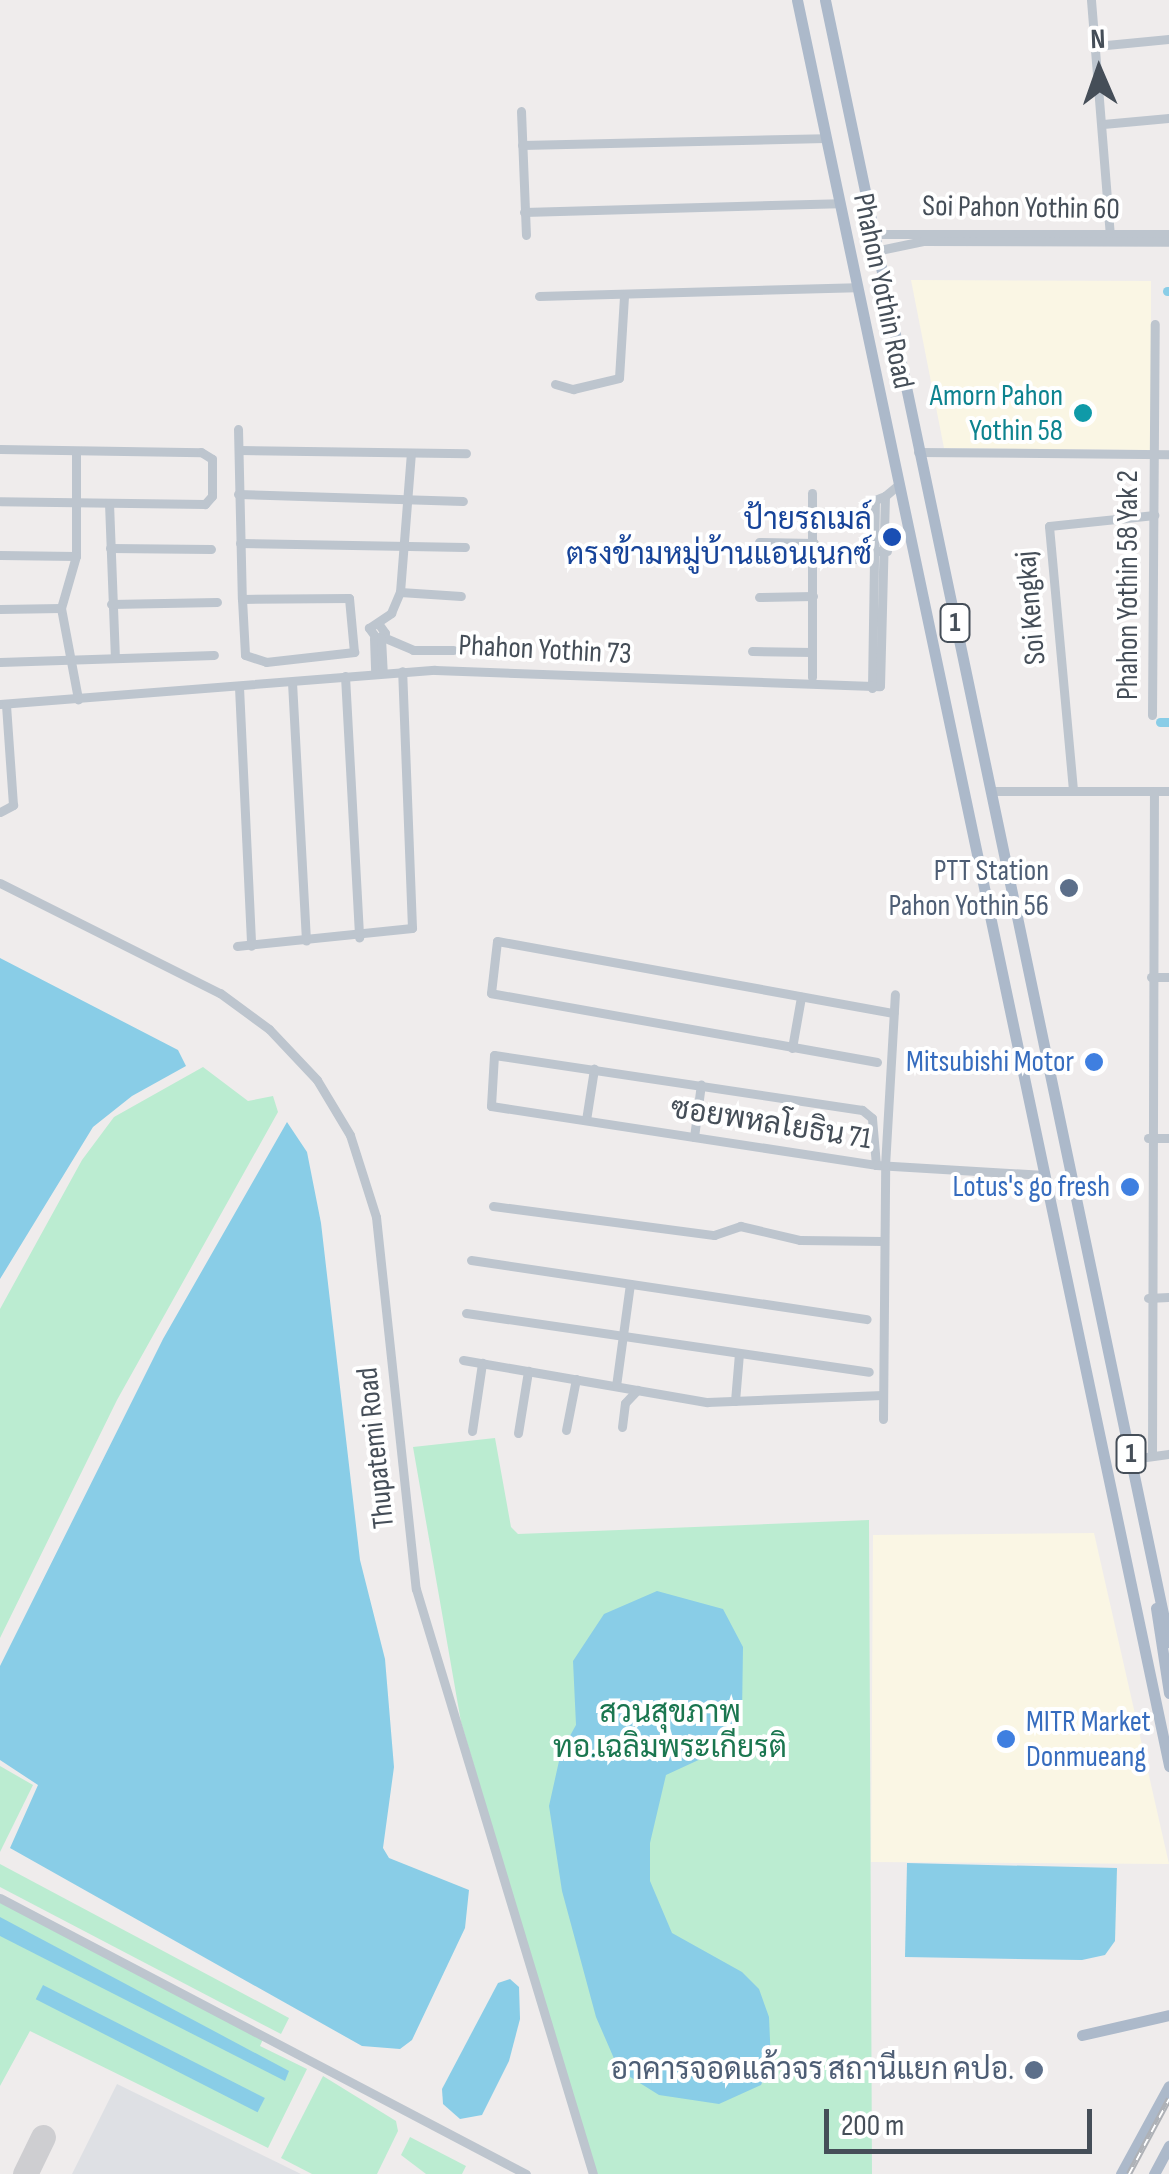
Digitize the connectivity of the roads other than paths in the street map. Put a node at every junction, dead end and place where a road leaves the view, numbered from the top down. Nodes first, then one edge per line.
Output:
1 (797, 0) edge
2 (824, 0) edge
3 (1091, 0) edge
4 (1169, 39) edge
5 (1096, 46) junction
6 (521, 111) dead end
7 (1169, 118) edge
8 (1102, 124) junction
9 (825, 138) junction
10 (522, 145) junction
11 (839, 204) junction
12 (524, 212) junction
13 (872, 234) junction
14 (1169, 234) edge
15 (526, 236) dead end
16 (1089, 239) junction
17 (1110, 239) junction
18 (1169, 242) edge
19 (876, 251) junction
20 (856, 287) junction
21 (538, 296) dead end
22 (624, 297) junction
23 (1155, 324) dead end
24 (555, 384) dead end
25 (238, 430) dead end
26 (0, 449) edge
27 (239, 450) junction
28 (76, 451) junction
29 (918, 452) junction
30 (411, 454) junction
31 (466, 454) dead end
32 (1154, 454) junction
33 (1169, 454) edge
34 (898, 485) junction
35 (812, 493) dead end
36 (238, 494) junction
37 (885, 496) junction
38 (408, 500) junction
39 (463, 501) dead end
40 (0, 502) edge
41 (74, 502) junction
42 (109, 503) junction
43 (1154, 515) junction
44 (758, 542) dead end
45 (240, 543) junction
46 (404, 545) junction
47 (464, 547) dead end
48 (110, 548) junction
49 (211, 549) dead end
50 (814, 551) junction
51 (872, 555) junction
52 (0, 556) edge
53 (76, 556) junction
54 (887, 556) junction
55 (400, 592) junction
56 (461, 596) dead end
57 (813, 596) junction
58 (759, 597) dead end
59 (242, 599) junction
60 (217, 602) dead end
61 (112, 604) junction
62 (61, 608) junction
63 (0, 609) edge
64 (354, 632) junction
65 (377, 633) junction
66 (453, 650) dead end
67 (752, 651) dead end
68 (812, 652) junction
69 (214, 655) dead end
70 (114, 656) junction
71 (72, 659) junction
72 (0, 662) edge
73 (402, 671) junction
74 (379, 672) junction
75 (345, 676) junction
76 (812, 677) dead end
77 (292, 682) junction
78 (239, 687) junction
79 (872, 688) junction
80 (78, 700) junction
81 (3, 704) edge
82 (1152, 716) dead end
83 (984, 761) junction
84 (959, 771) junction
85 (1073, 790) junction
86 (991, 791) junction
87 (1154, 791) junction
88 (1169, 791) edge
89 (0, 812) edge
90 (0, 882) edge
91 (360, 938) junction
92 (306, 941) junction
93 (237, 946) dead end
94 (251, 946) junction
95 (1150, 977) junction
96 (1169, 977) edge
97 (895, 994) dead end
98 (801, 996) junction
99 (894, 1013) junction
100 (792, 1048) junction
101 (878, 1062) dead end
102 (594, 1069) junction
103 (701, 1084) junction
104 (586, 1120) junction
105 (694, 1137) junction
106 (1148, 1138) junction
107 (1169, 1138) edge
108 (880, 1166) junction
109 (1045, 1175) junction
110 (493, 1206) dead end
111 (884, 1241) junction
112 (471, 1260) dead end
113 (630, 1284) junction
114 (1169, 1297) edge
115 (1148, 1298) junction
116 (466, 1313) dead end
117 (866, 1320) dead end
118 (622, 1336) junction
119 (739, 1353) junction
120 (463, 1360) dead end
121 (482, 1363) junction
122 (528, 1371) junction
123 (869, 1372) dead end
124 (576, 1379) junction
125 (616, 1386) junction
126 (637, 1390) junction
127 (883, 1395) junction
128 (735, 1401) junction
129 (883, 1419) dead end
130 (622, 1427) dead end
131 (566, 1430) dead end
132 (472, 1432) dead end
133 (518, 1432) dead end
134 (1152, 1454) junction
135 (1169, 1454) edge
136 (1132, 1460) junction
137 (1105, 1462) junction
138 (1156, 1579) junction
139 (1167, 1621) edge
140 (1169, 1642) edge
141 (1169, 1693) edge
142 (1169, 1766) edge
143 (0, 1898) edge
144 (1169, 2015) edge
145 (1082, 2035) dead end
146 (1169, 2086) edge
147 (1169, 2146) edge
148 (526, 2174) edge
149 (593, 2174) edge
150 (1121, 2174) edge
151 (1154, 2174) edge

1 - 9 main road, Phahon Yothin Road / 1
2 - 13 main road, Phahon Yothin Road / 1
3 - 5 street
4 - 5 street
5 - 8 street
6 - 10 street
7 - 8 street
8 - 17 street
9 - 10 street
9 - 11 main road, Phahon Yothin Road / 1
10 - 12 street
11 - 12 street
11 - 20 main road, Phahon Yothin Road / 1
12 - 15 street
13 - 16 street, Soi Pahon Yothin 60
13 - 19 main road, Phahon Yothin Road / 1
14 - 17 street, Soi Pahon Yothin 60
16 - 17 street, Soi Pahon Yothin 60
16 - 19 street, Soi Pahon Yothin 60
17 - 18 street, Soi Pahon Yothin 60
19 - 29 main road, Phahon Yothin Road / 1
20 - 22 street
20 - 34 main road, Phahon Yothin Road / 1
21 - 22 street
22 - 24 street
23 - 32 street, Phahon Yothin 58 Yak 2
25 - 27 street
26 - 28 street
27 - 30 street
27 - 36 street
28 - 41 street
28 - 42 street
29 - 32 street
29 - 83 main road, Phahon Yothin Road / 1
30 - 31 street
30 - 38 street
32 - 33 street
32 - 43 street, Phahon Yothin 58 Yak 2
34 - 37 street
34 - 84 main road, Phahon Yothin Road / 1
35 - 50 street
36 - 38 street
36 - 45 street
37 - 51 street
37 - 54 street
38 - 39 street
38 - 46 street
40 - 41 street
41 - 42 street
41 - 53 street
42 - 48 street
43 - 82 street, Phahon Yothin 58 Yak 2
43 - 85 street, Soi Kengkaj
44 - 50 street
45 - 46 street
45 - 59 street
46 - 47 street
46 - 55 street
48 - 49 street
48 - 61 street
50 - 51 street
50 - 57 street
51 - 54 street
51 - 79 street
52 - 53 street
53 - 62 street
54 - 79 street
55 - 56 street
55 - 65 street
57 - 58 street
57 - 68 street
59 - 64 street
59 - 64 street
60 - 61 street
61 - 70 street
62 - 63 street
62 - 71 street
64 - 65 street
65 - 66 street
65 - 74 street
67 - 68 street
68 - 76 street
69 - 70 street
70 - 71 street
71 - 72 street
71 - 80 street
73 - 74 street, Phahon Yothin 73
73 - 79 street, Phahon Yothin 73
73 - 91 street
74 - 75 street, Phahon Yothin 73
75 - 77 street, Phahon Yothin 73
75 - 91 street
77 - 78 street, Phahon Yothin 73
77 - 92 street
78 - 80 street, Phahon Yothin 73
78 - 94 street
80 - 81 street, Phahon Yothin 73
81 - 89 street
83 - 84 main road
83 - 86 main road, Phahon Yothin Road / 1
84 - 109 main road, Phahon Yothin Road / 1
85 - 86 street
85 - 87 street
86 - 136 main road, Phahon Yothin Road / 1
87 - 88 street
87 - 95 street
90 - 149 street, Thupatemi Road
91 - 92 street
92 - 94 street
93 - 94 street
95 - 96 street
95 - 106 street
97 - 99 street
98 - 99 street
98 - 100 street
98 - 100 street
99 - 108 street
100 - 101 street
102 - 103 street
102 - 104 street
102 - 104 street, ซอยพหลโยธิน 71
103 - 105 street
103 - 108 street
104 - 105 street, ซอยพหลโยธิน 71
105 - 108 street, ซอยพหลโยธิน 71
106 - 107 street
106 - 115 street
108 - 109 street, ซอยพหลโยธิน 71
108 - 111 street
109 - 137 main road, Phahon Yothin Road / 1
110 - 111 street
111 - 127 street
112 - 113 street
113 - 117 street
113 - 118 street
114 - 115 street
115 - 134 street
116 - 118 street
118 - 119 street
118 - 125 street
119 - 123 street
119 - 128 street
120 - 121 street
121 - 122 street
121 - 132 street
122 - 124 street
122 - 133 street
124 - 125 street
124 - 131 street
125 - 126 street
126 - 128 street
126 - 130 street
127 - 128 street
127 - 129 street
134 - 135 street
134 - 136 street
136 - 137 main road
136 - 138 main road, Phahon Yothin Road / 1
137 - 142 main road, Phahon Yothin Road / 1
138 - 139 main road, Phahon Yothin Road / 1
138 - 141 main road
139 - 140 main road, Phahon Yothin Road / 1
143 - 148 street
144 - 145 main road
146 - 150 main road
147 - 151 main road

